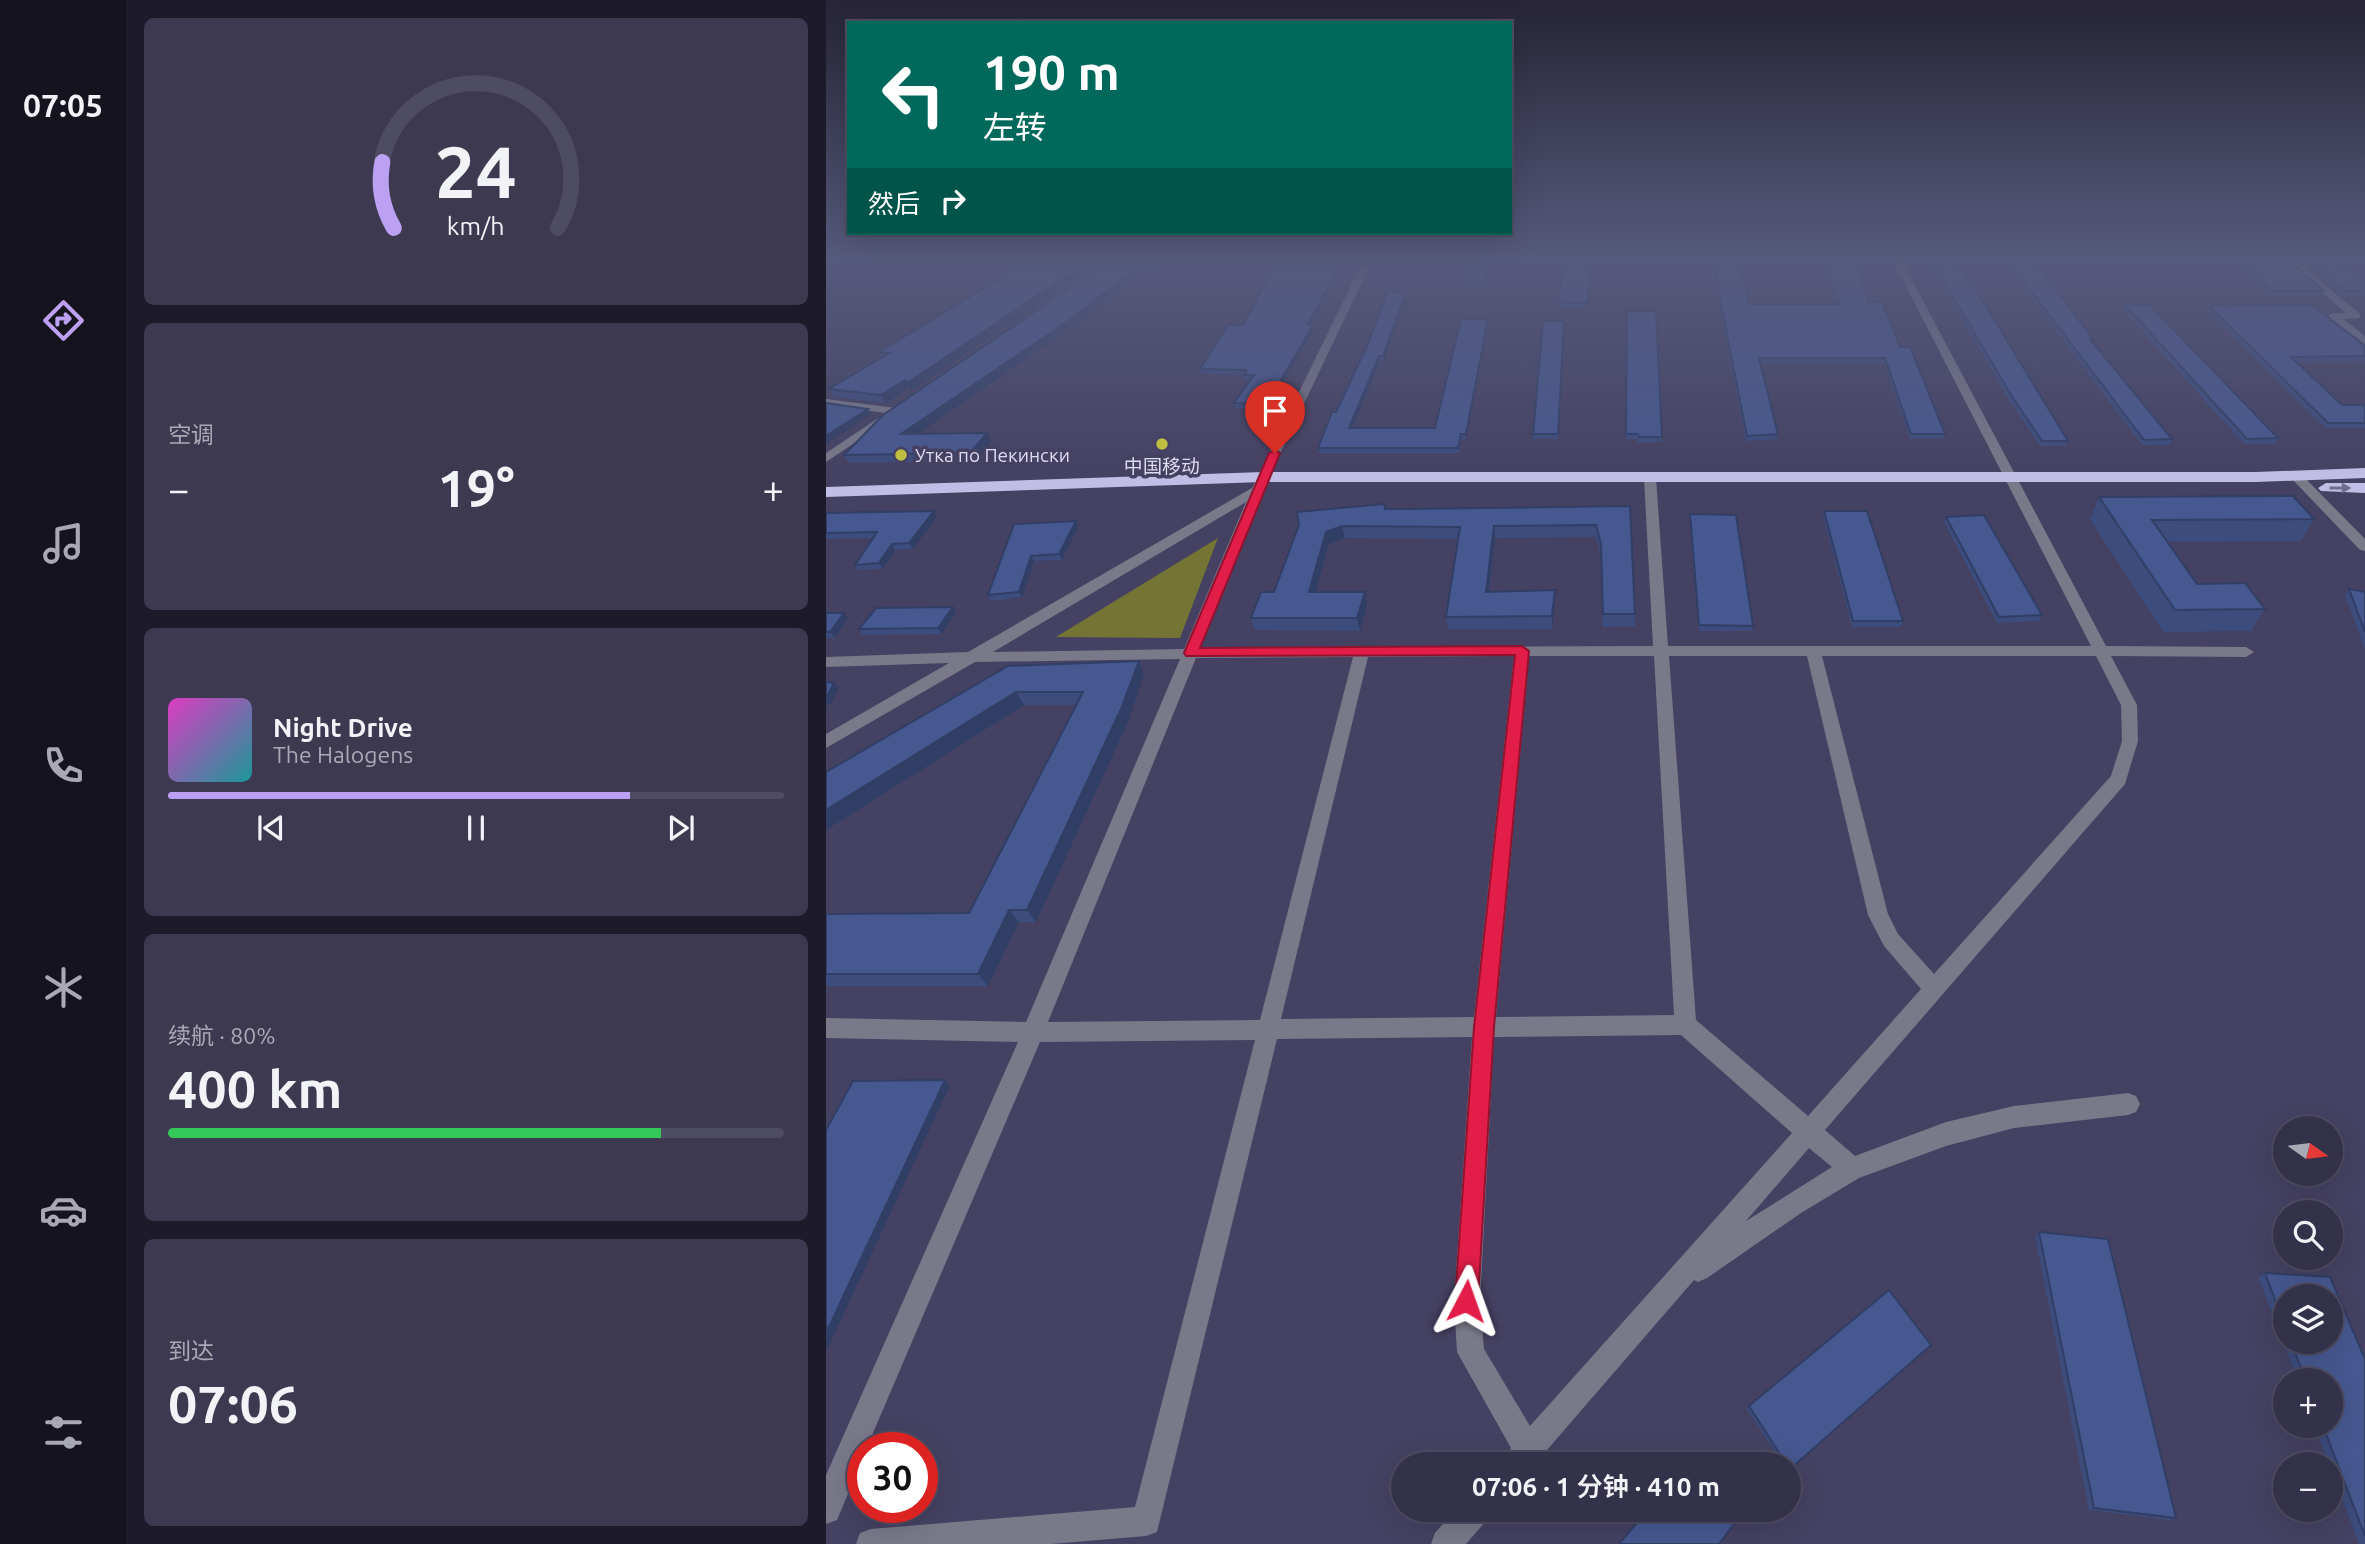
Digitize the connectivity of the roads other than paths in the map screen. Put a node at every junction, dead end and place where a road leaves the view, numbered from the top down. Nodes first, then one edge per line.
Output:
1 (1333, 331) edge
2 (1933, 331) edge
3 (826, 402) edge
4 (907, 403) edge
5 (896, 411) junction
6 (826, 458) edge
7 (2365, 473) edge
8 (2296, 476) junction
9 (2012, 482) junction
10 (1651, 483) junction
11 (1260, 484) junction
12 (2308, 488) junction
13 (2365, 488) edge
14 (826, 492) edge
15 (826, 503) edge
16 (2365, 547) edge
17 (1661, 650) junction
18 (1813, 650) junction
19 (1522, 651) junction
20 (2103, 651) junction
21 (1362, 652) junction
22 (2246, 652) dead end
23 (1191, 653) junction
24 (978, 656) junction
25 (826, 662) edge
26 (826, 743) edge
27 (1934, 989) junction
28 (1685, 1025) junction
29 (1484, 1027) junction
30 (826, 1028) edge
31 (1269, 1029) junction
32 (1032, 1031) junction
33 (2128, 1104) dead end
34 (1809, 1131) junction
35 (1852, 1168) junction
36 (1674, 1286) junction
37 (1519, 1452) edge
38 (1527, 1452) edge
39 (826, 1509) edge
40 (1465, 1522) edge
41 (871, 1544) edge
42 (1446, 1544) edge

1 - 11 street
2 - 9 street
3 - 5 street
4 - 5 street
5 - 6 street
7 - 8 highway
8 - 9 highway
8 - 12 street
9 - 10 highway
9 - 12 highway
9 - 20 street
10 - 11 highway
10 - 17 street
11 - 14 highway
11 - 15 highway
11 - 23 street
11 - 24 street
12 -> 13 highway
12 - 16 street
17 - 18 street
17 - 19 street
17 - 28 street
18 - 20 street
18 - 27 street
19 - 21 street
19 - 29 street
20 - 22 street
20 - 27 street
21 - 23 street
21 - 31 street
23 - 24 street
23 - 32 street
24 - 25 street
24 - 26 street
27 - 34 street
28 - 29 street
28 - 34 street
29 - 31 street
29 - 37 street
30 - 32 street
31 - 32 street
31 - 41 street
32 - 39 street
33 - 35 street
34 - 35 street
34 - 36 street
35 - 36 street
36 - 38 street
40 - 42 street

